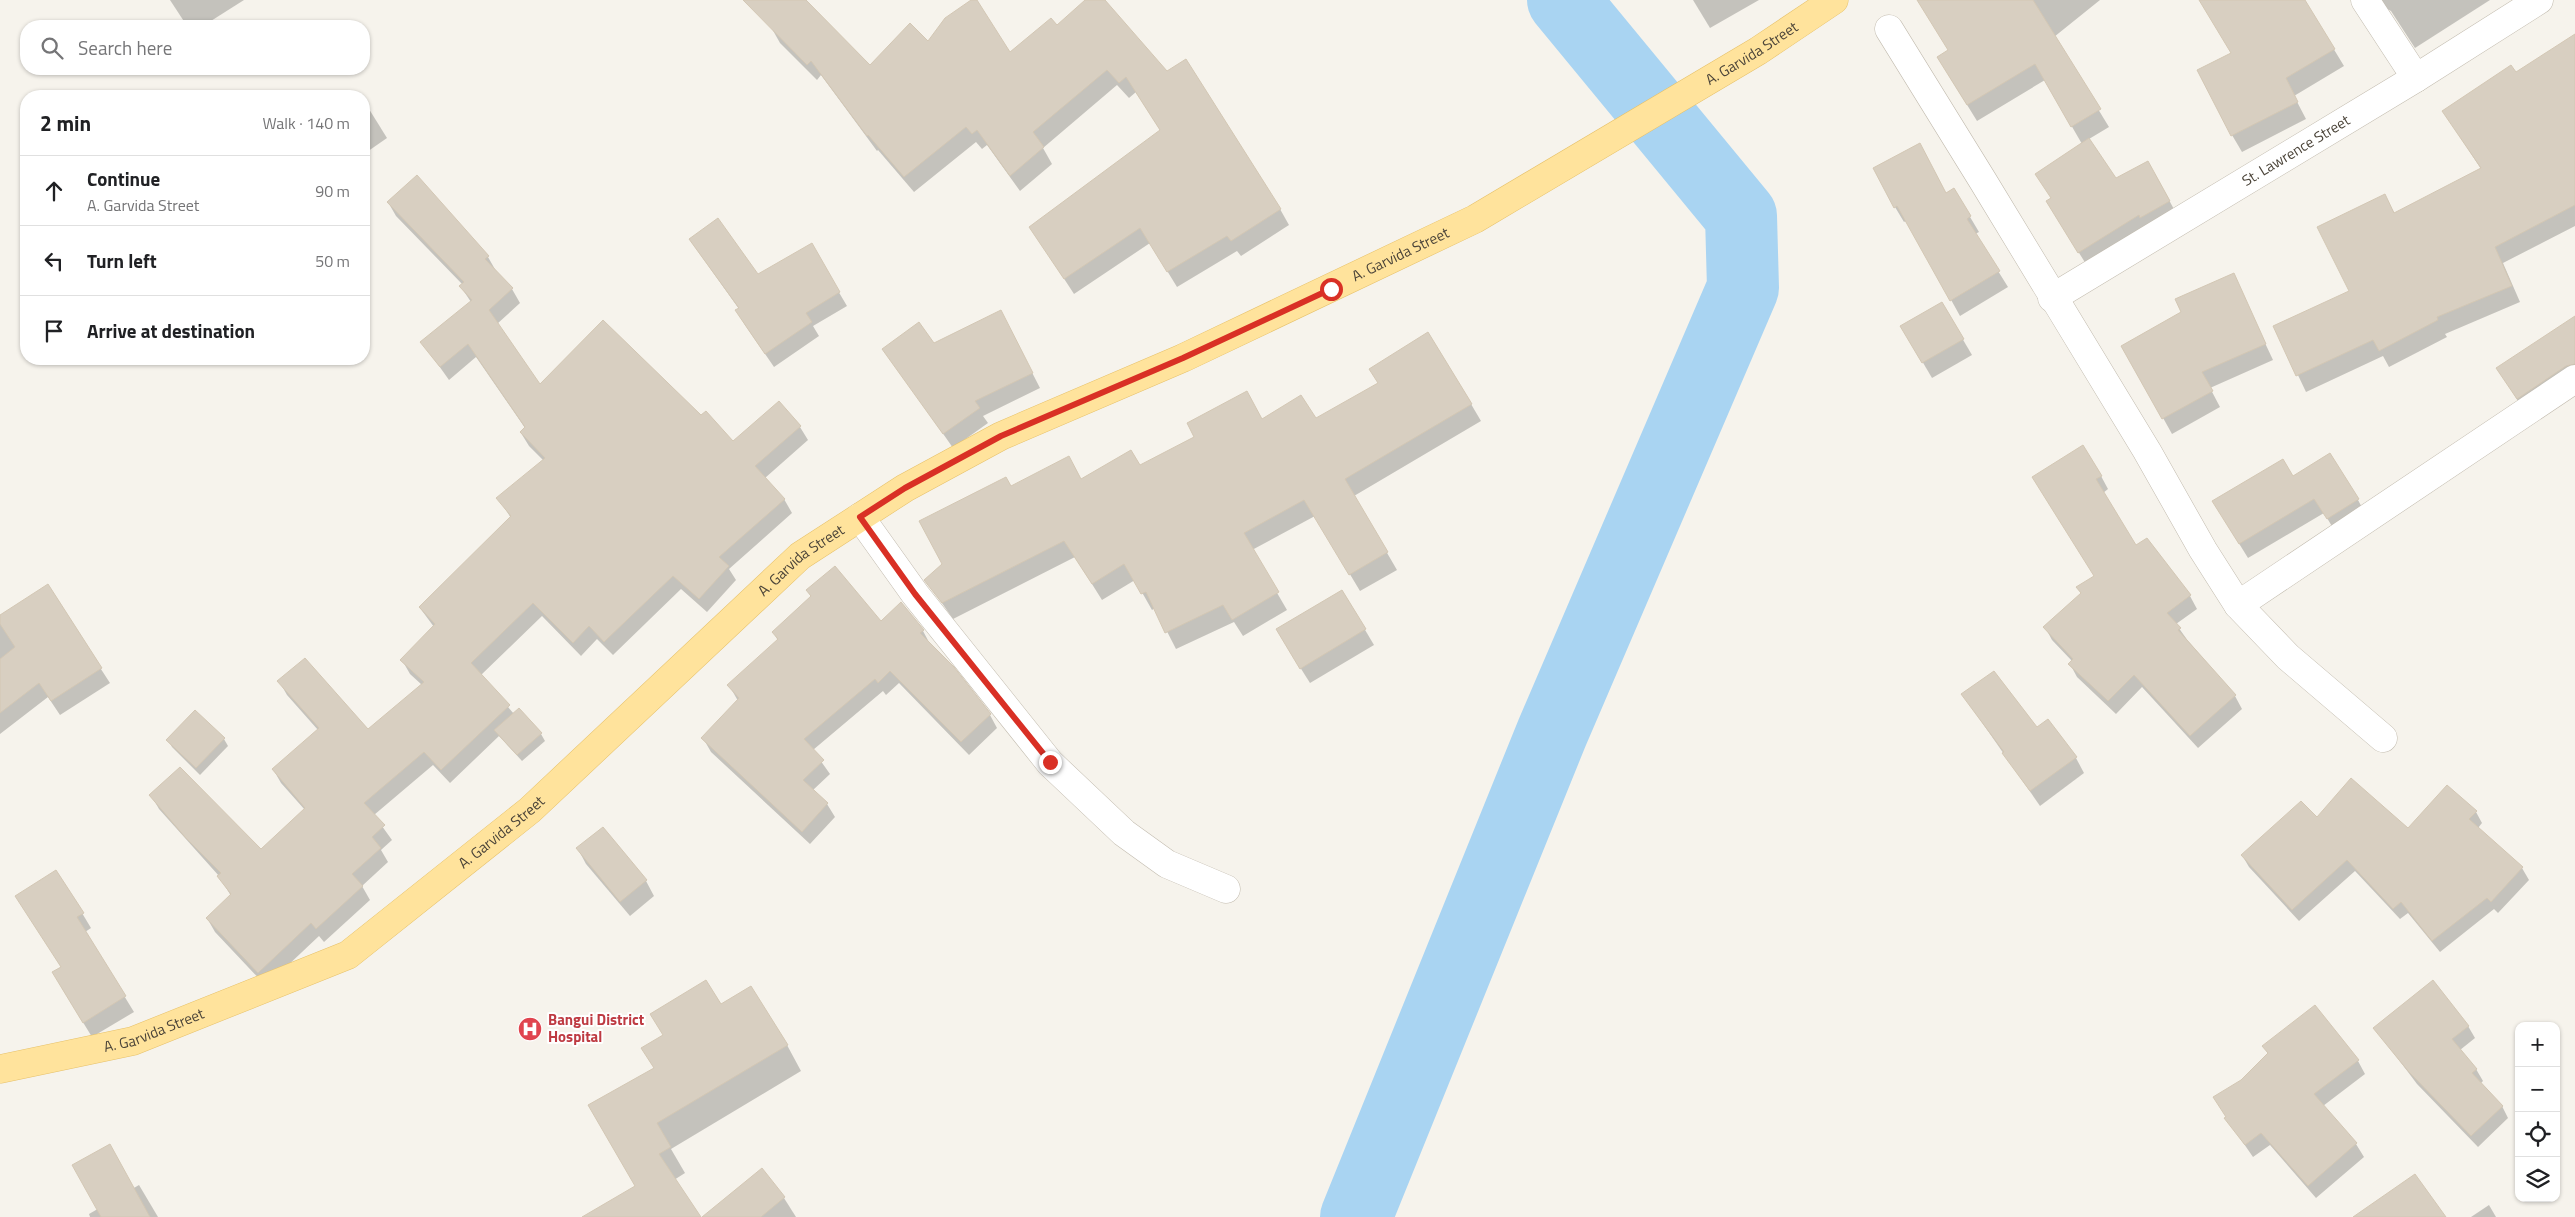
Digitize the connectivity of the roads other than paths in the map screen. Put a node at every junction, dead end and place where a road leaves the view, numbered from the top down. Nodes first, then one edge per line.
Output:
1 (1834, 0) edge
2 (2365, 0) edge
3 (2539, 0) edge
4 (1889, 29) dead end
5 (2416, 78) junction
6 (2052, 298) junction
7 (2575, 379) edge
8 (860, 517) junction
9 (2238, 605) junction
10 (2383, 738) dead end
11 (1226, 888) dead end
12 (0, 1068) edge

1 - 8 main road, A. Garvida Street
2 - 5 street
3 - 5 street, St. Lawrence Street
4 - 6 street
5 - 6 street, St. Lawrence Street
6 - 9 street
7 - 9 street
8 - 11 street
8 - 12 main road, A. Garvida Street
9 - 10 street

